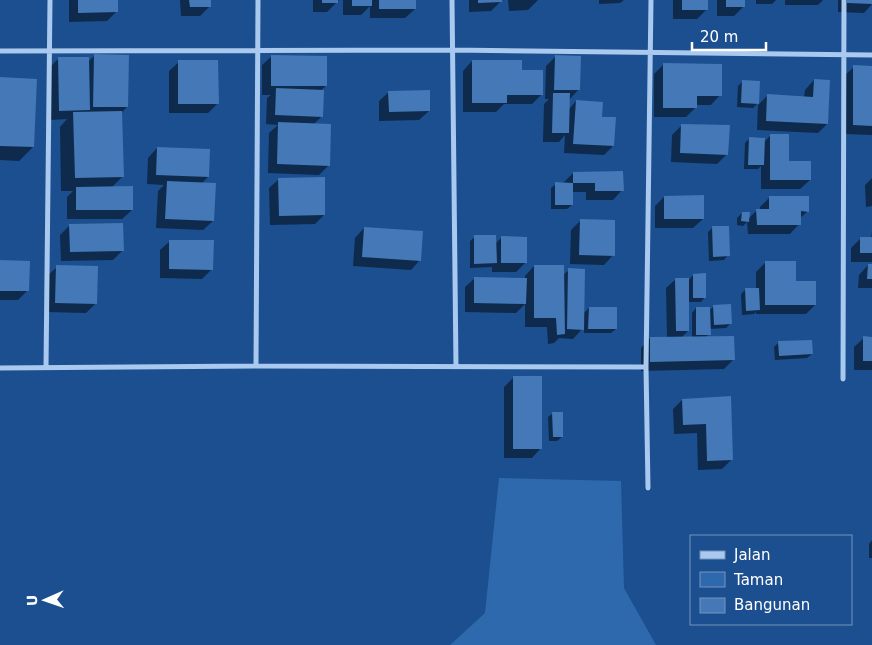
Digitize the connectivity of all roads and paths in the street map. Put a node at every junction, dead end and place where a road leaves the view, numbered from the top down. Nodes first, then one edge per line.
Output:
1 (50, 0) edge
2 (258, 0) edge
3 (452, 0) edge
4 (651, 0) edge
5 (844, 0) edge
6 (258, 50) junction
7 (452, 50) junction
8 (0, 51) edge
9 (48, 51) junction
10 (650, 53) junction
11 (872, 55) edge
12 (844, 56) junction
13 (256, 366) junction
14 (456, 367) junction
15 (646, 367) junction
16 (0, 368) edge
17 (46, 368) junction
18 (843, 379) dead end
19 (648, 488) dead end

1 - 9 street
2 - 6 street
3 - 7 street
4 - 10 street
5 - 12 street
6 - 7 street
6 - 9 street
6 - 13 street
7 - 10 street
7 - 14 street
8 - 9 street
9 - 17 street
10 - 12 street
10 - 15 street
11 - 12 street
12 - 18 street
13 - 14 street
13 - 17 street
14 - 15 street
15 - 19 street
16 - 17 street

